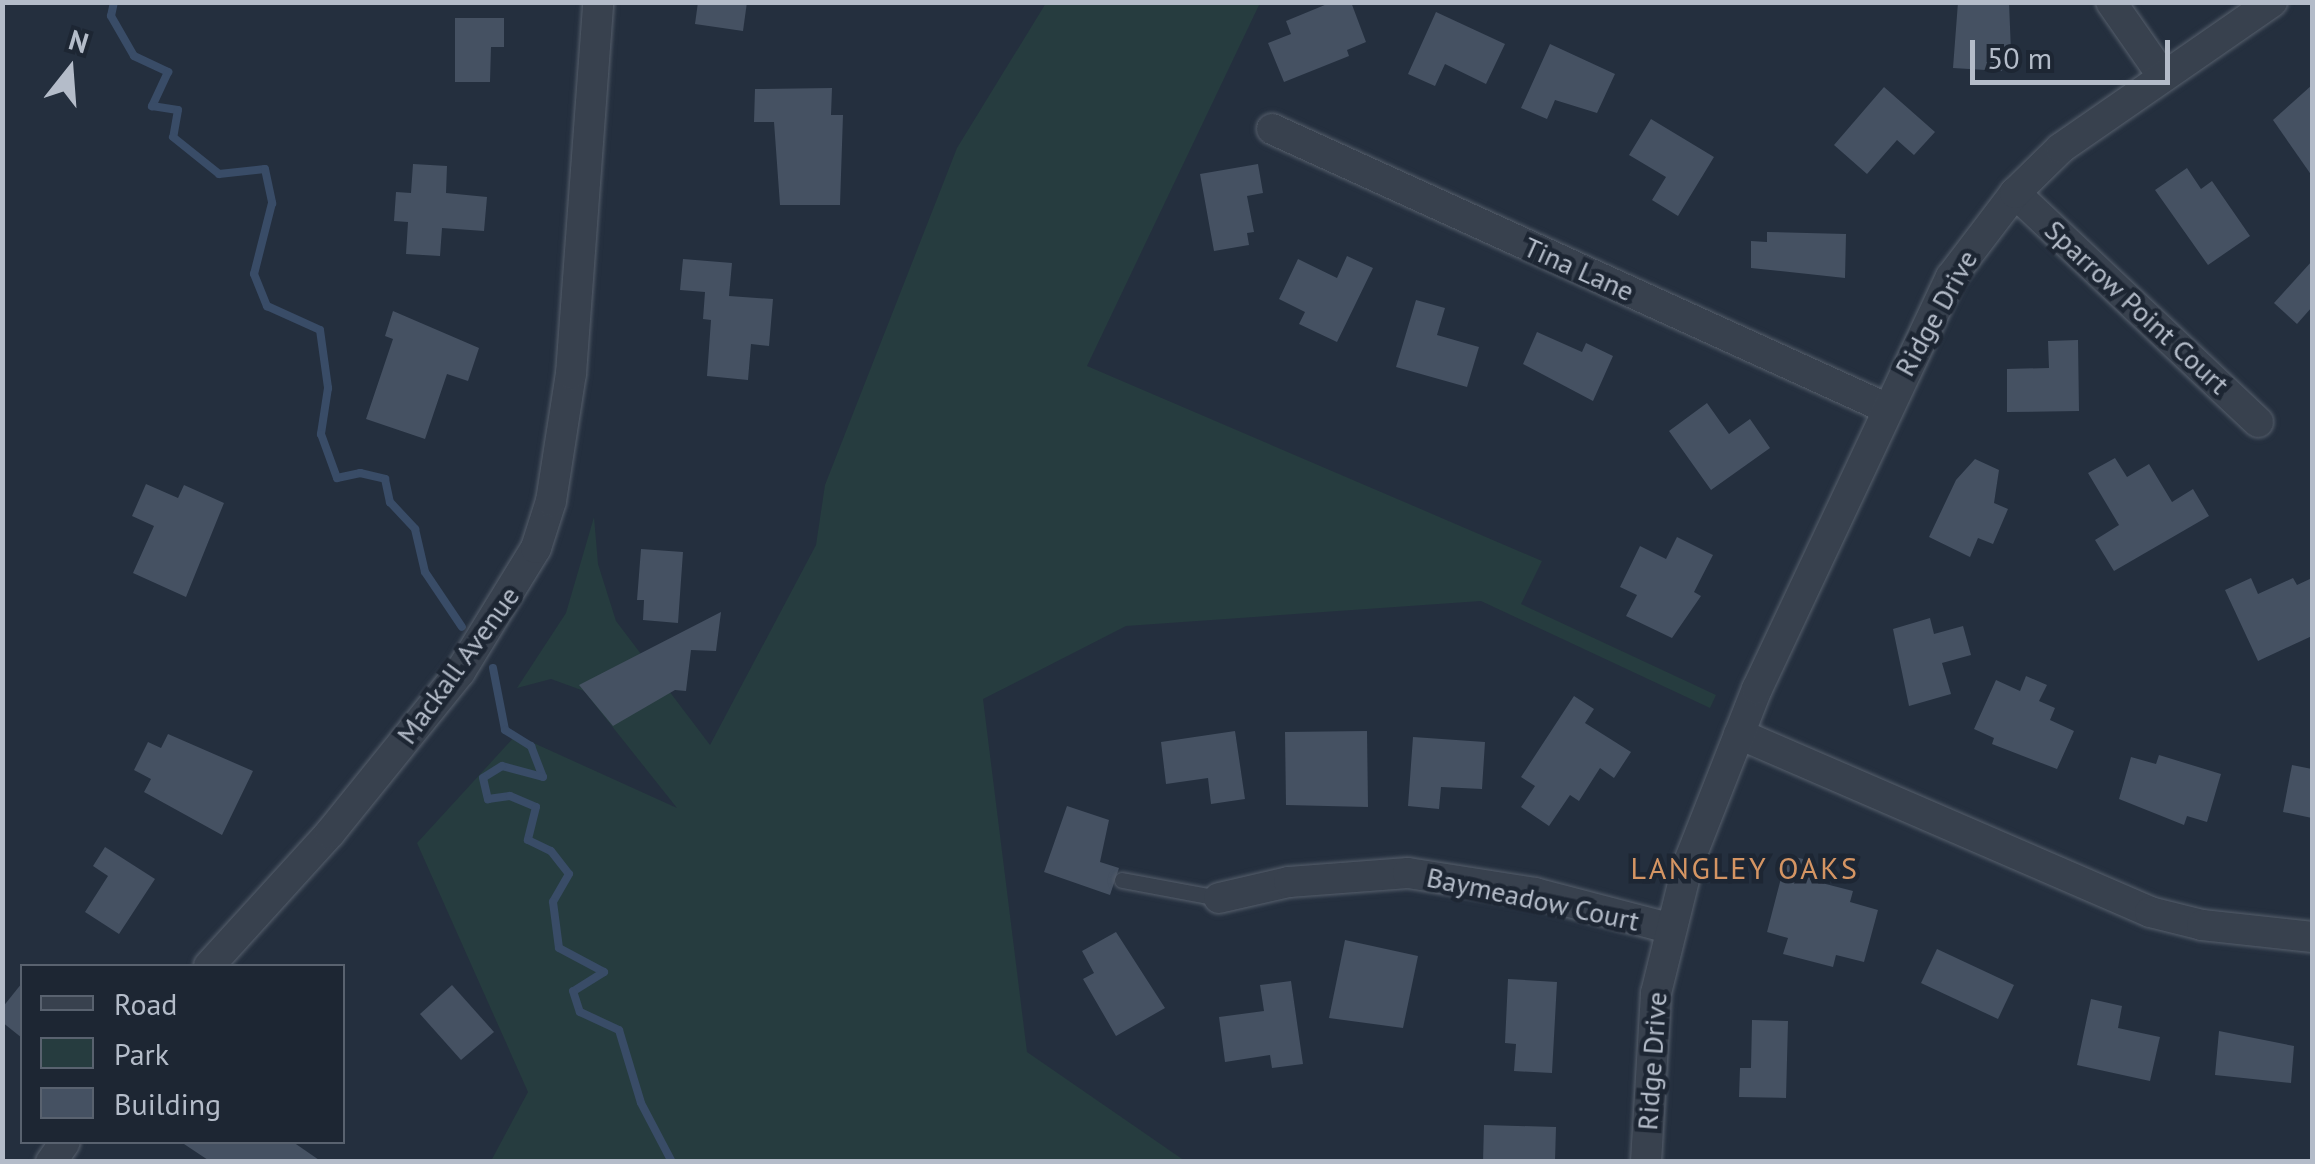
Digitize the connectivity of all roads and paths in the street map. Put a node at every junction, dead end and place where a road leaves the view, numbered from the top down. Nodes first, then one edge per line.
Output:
1 (598, 2) edge
2 (2110, 2) edge
3 (2272, 2) edge
4 (2162, 75) junction
5 (1272, 129) dead end
6 (2015, 193) junction
7 (1886, 408) junction
8 (2258, 422) dead end
9 (1739, 734) junction
10 (1122, 880) dead end
11 (1219, 898) joint
12 (1668, 928) junction
13 (2312, 937) edge
14 (210, 964) edge
15 (1646, 1162) edge

1 - 14 street, Mackall Avenue
2 - 4 street
3 - 4 street, Ridge Drive
4 - 6 street, Ridge Drive
5 - 7 street, Tina Lane
6 - 7 street, Ridge Drive
6 - 8 street, Sparrow Point Court
7 - 9 street, Ridge Drive
9 - 12 street, Ridge Drive
9 - 13 street
10 - 11 lane
11 - 12 street, Baymeadow Court
12 - 15 street, Ridge Drive

